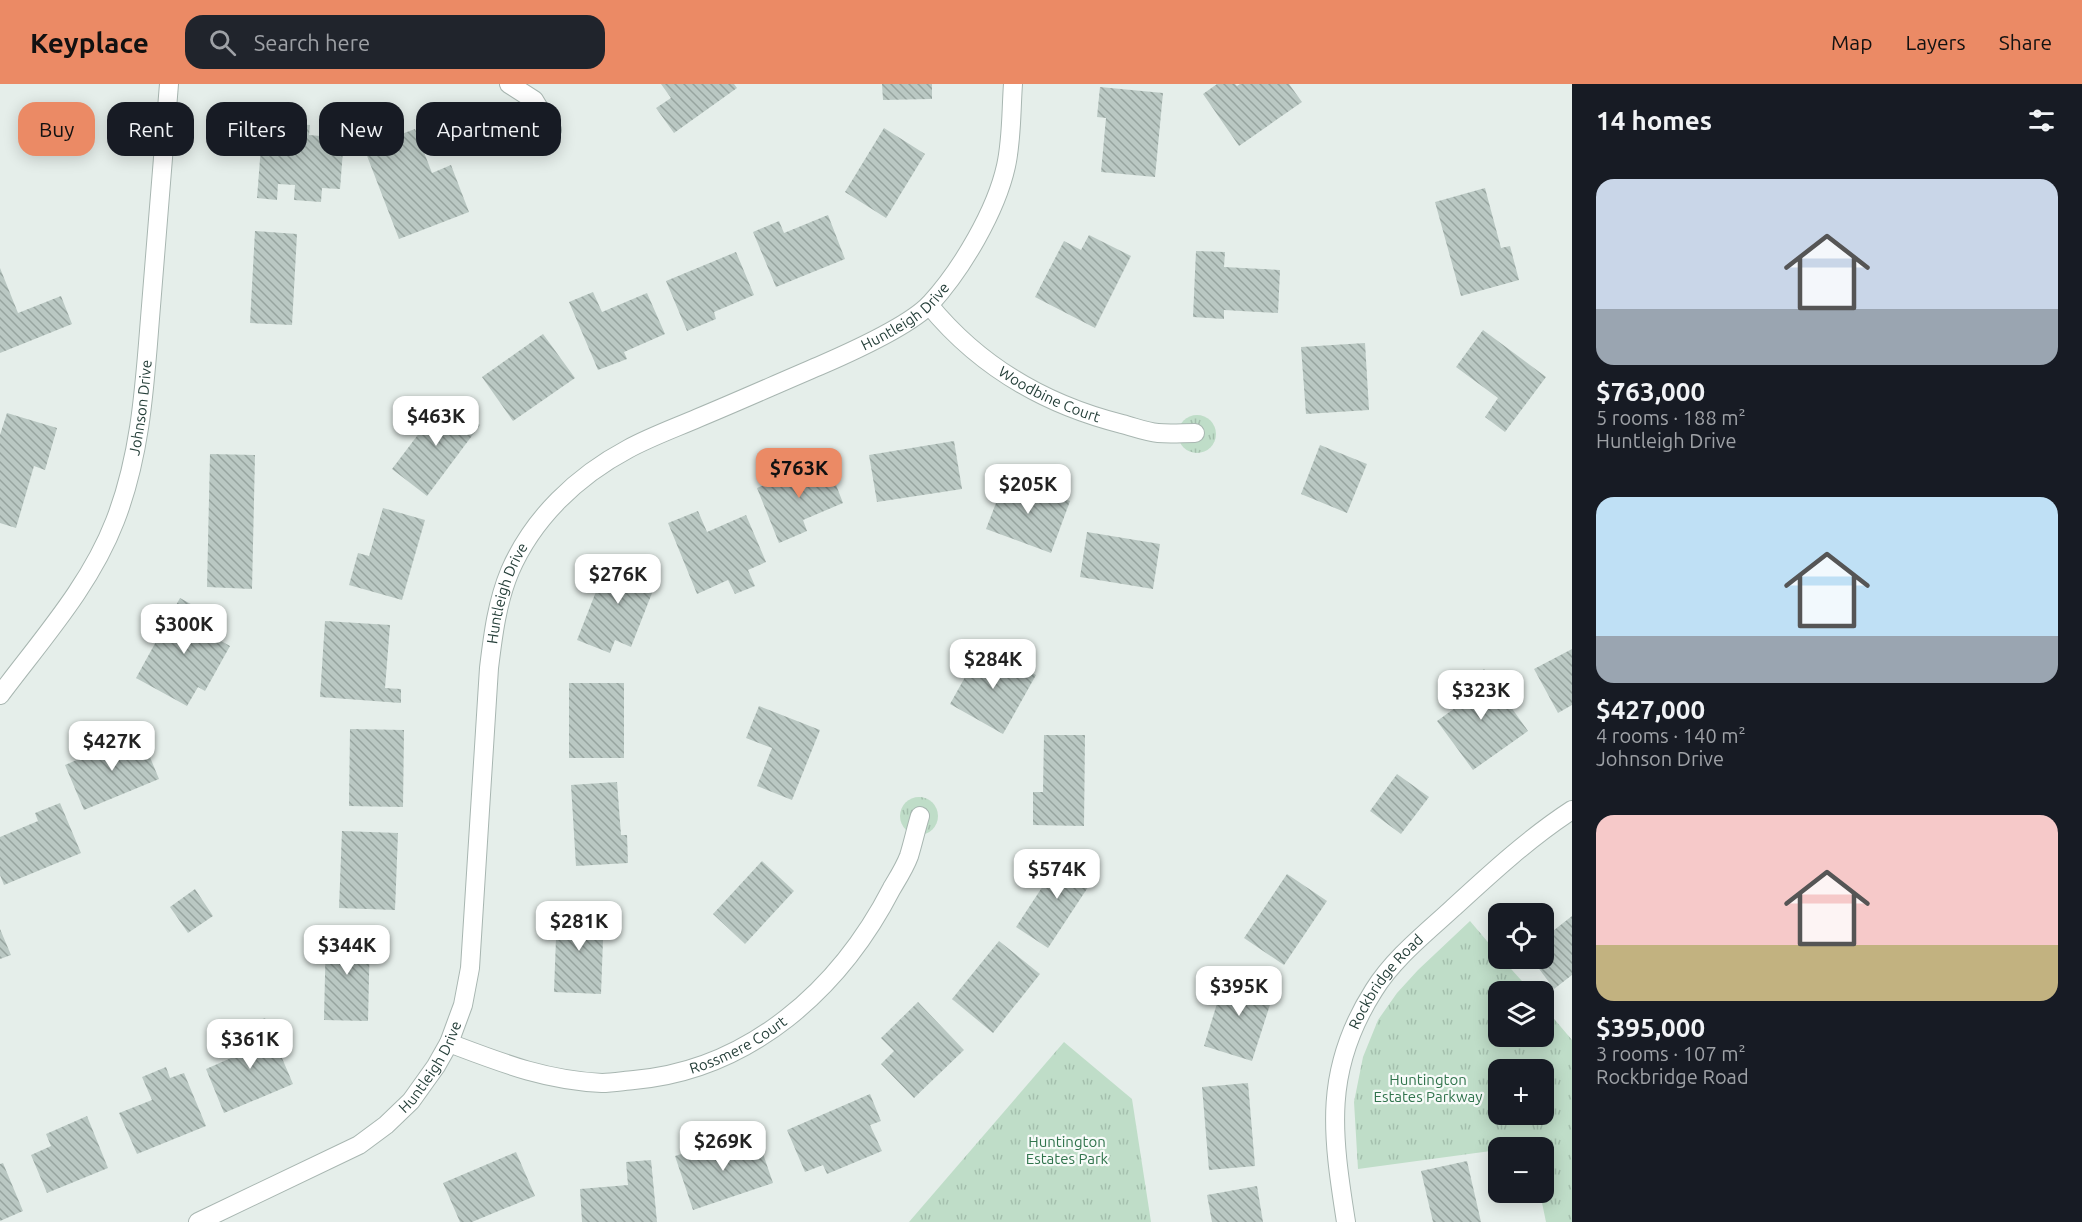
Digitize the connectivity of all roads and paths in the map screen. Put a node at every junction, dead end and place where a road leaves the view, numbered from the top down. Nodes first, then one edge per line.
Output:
1 (169, 84) edge
2 (509, 84) edge
3 (1012, 84) edge
4 (535, 102) edge
5 (929, 305) junction
6 (1195, 433) dead end
7 (0, 695) edge
8 (1572, 810) edge
9 (920, 816) dead end
10 (449, 1043) junction
11 (198, 1222) edge
12 (1346, 1222) edge

1 - 7 street, Johnson Drive
2 - 4 street
3 - 5 street, Huntleigh Drive
5 - 6 street, Woodbine Court
5 - 10 street, Huntleigh Drive
8 - 12 street, Rockbridge Road
9 - 10 street, Rossmere Court
10 - 11 street, Huntleigh Drive

